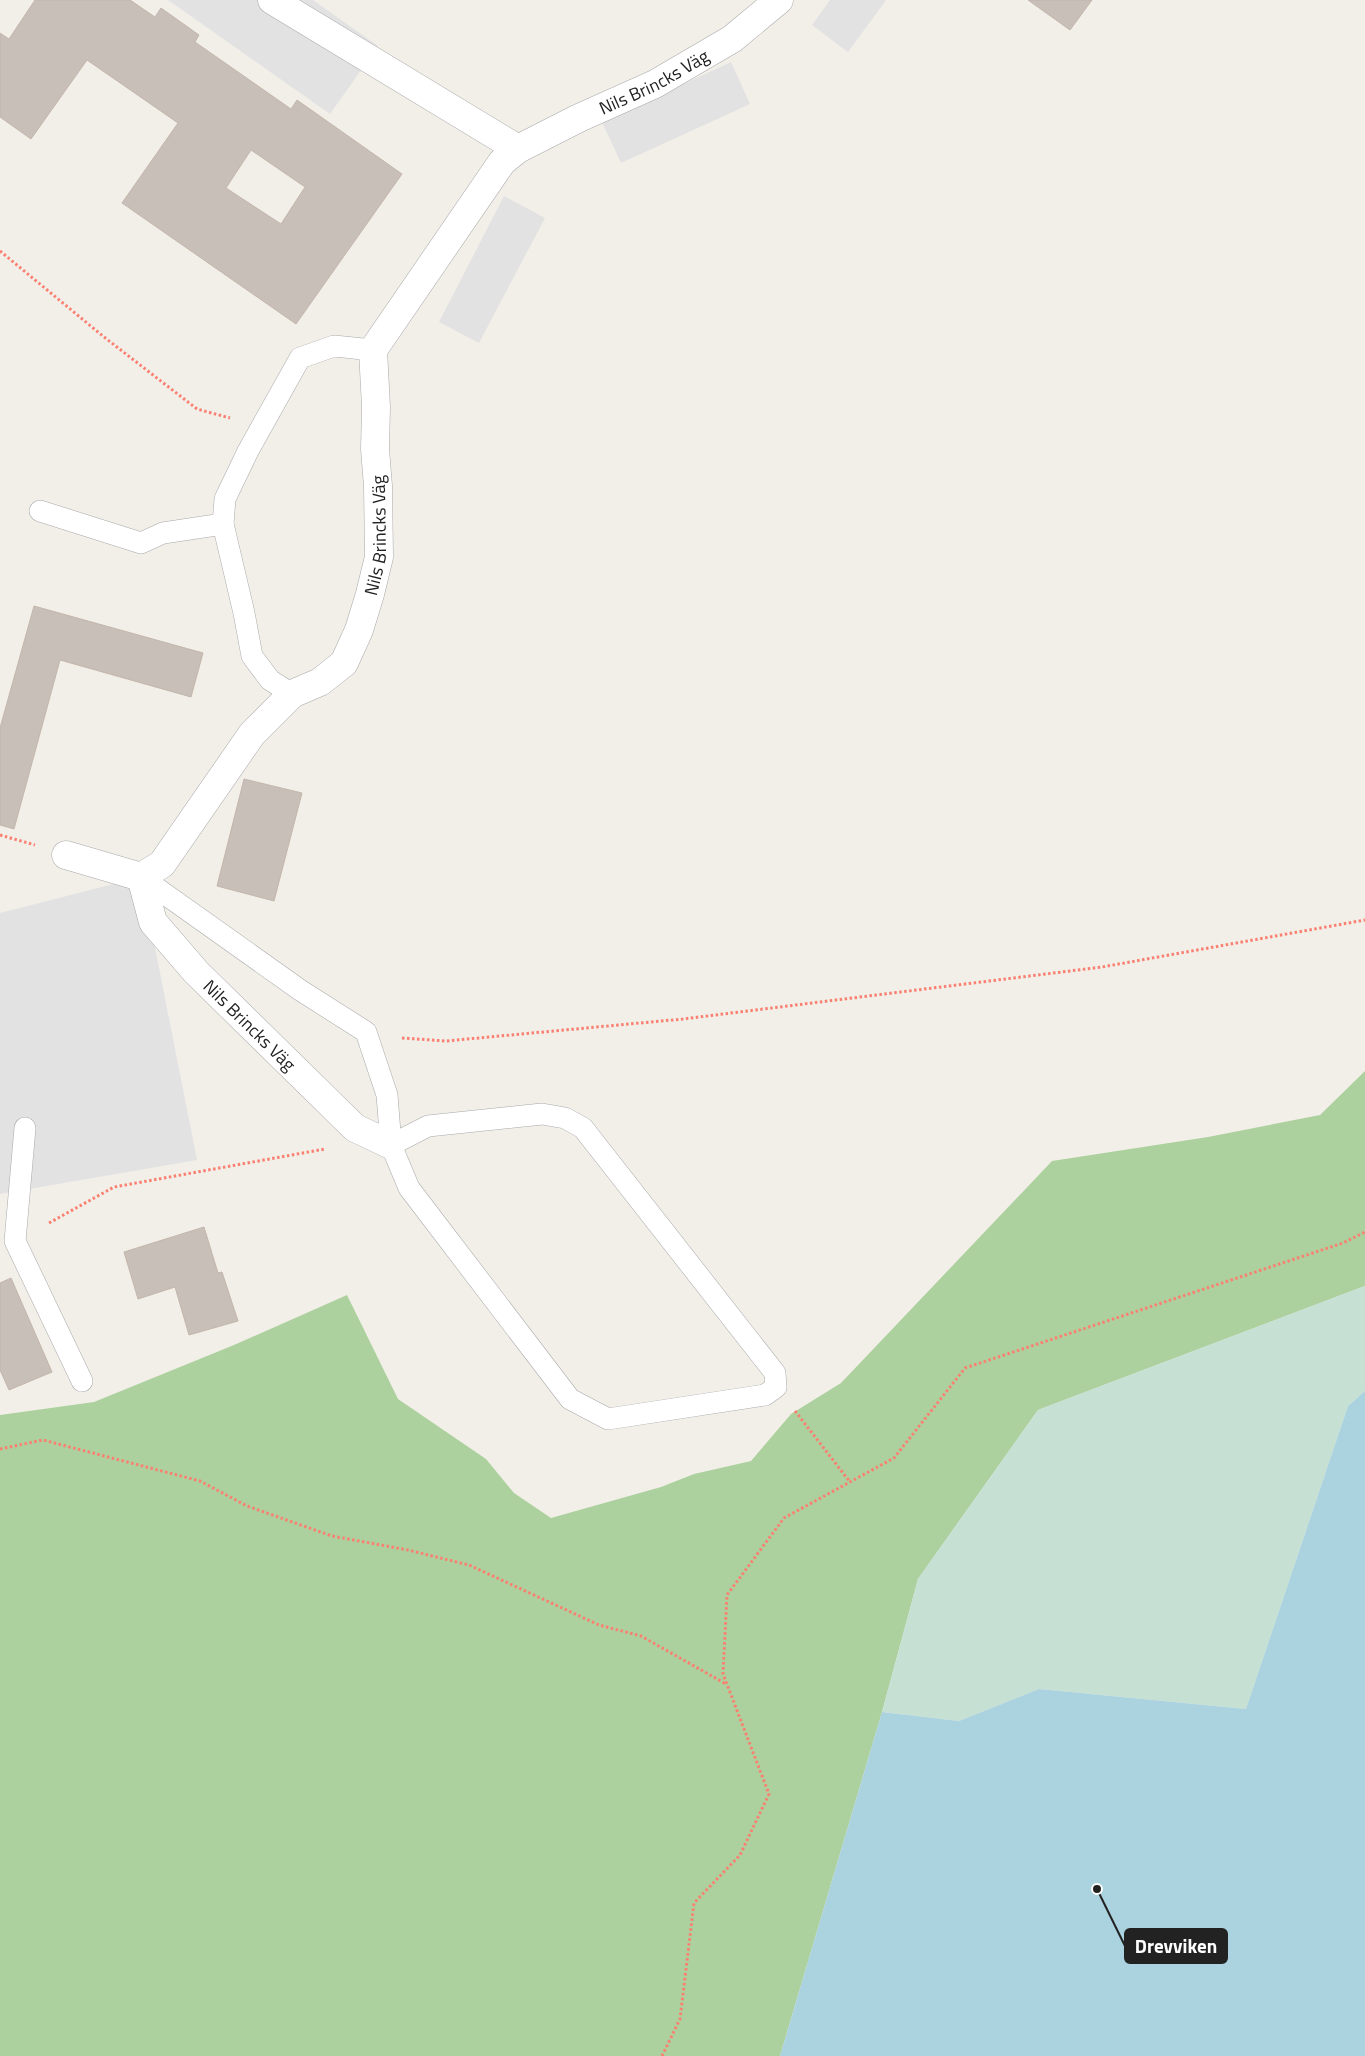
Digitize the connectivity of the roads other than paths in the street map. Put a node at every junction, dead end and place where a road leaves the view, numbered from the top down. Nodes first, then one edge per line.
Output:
1 (272, 0) edge
2 (778, 0) edge
3 (518, 149) junction
4 (373, 350) junction
5 (40, 511) dead end
6 (223, 524) junction
7 (292, 694) junction
8 (66, 855) dead end
9 (141, 877) junction
10 (25, 1128) dead end
11 (391, 1145) junction
12 (82, 1381) dead end

1 - 3 street
2 - 3 street, Nils Brincks Väg
3 - 4 street, Nils Brincks Väg
4 - 6 lane
4 - 7 street, Nils Brincks Väg
5 - 6 lane
6 - 7 lane
7 - 9 street, Nils Brincks Väg
8 - 9 street
9 - 11 street, Nils Brincks Väg
9 - 11 lane
10 - 12 lane
11 - 11 lane

